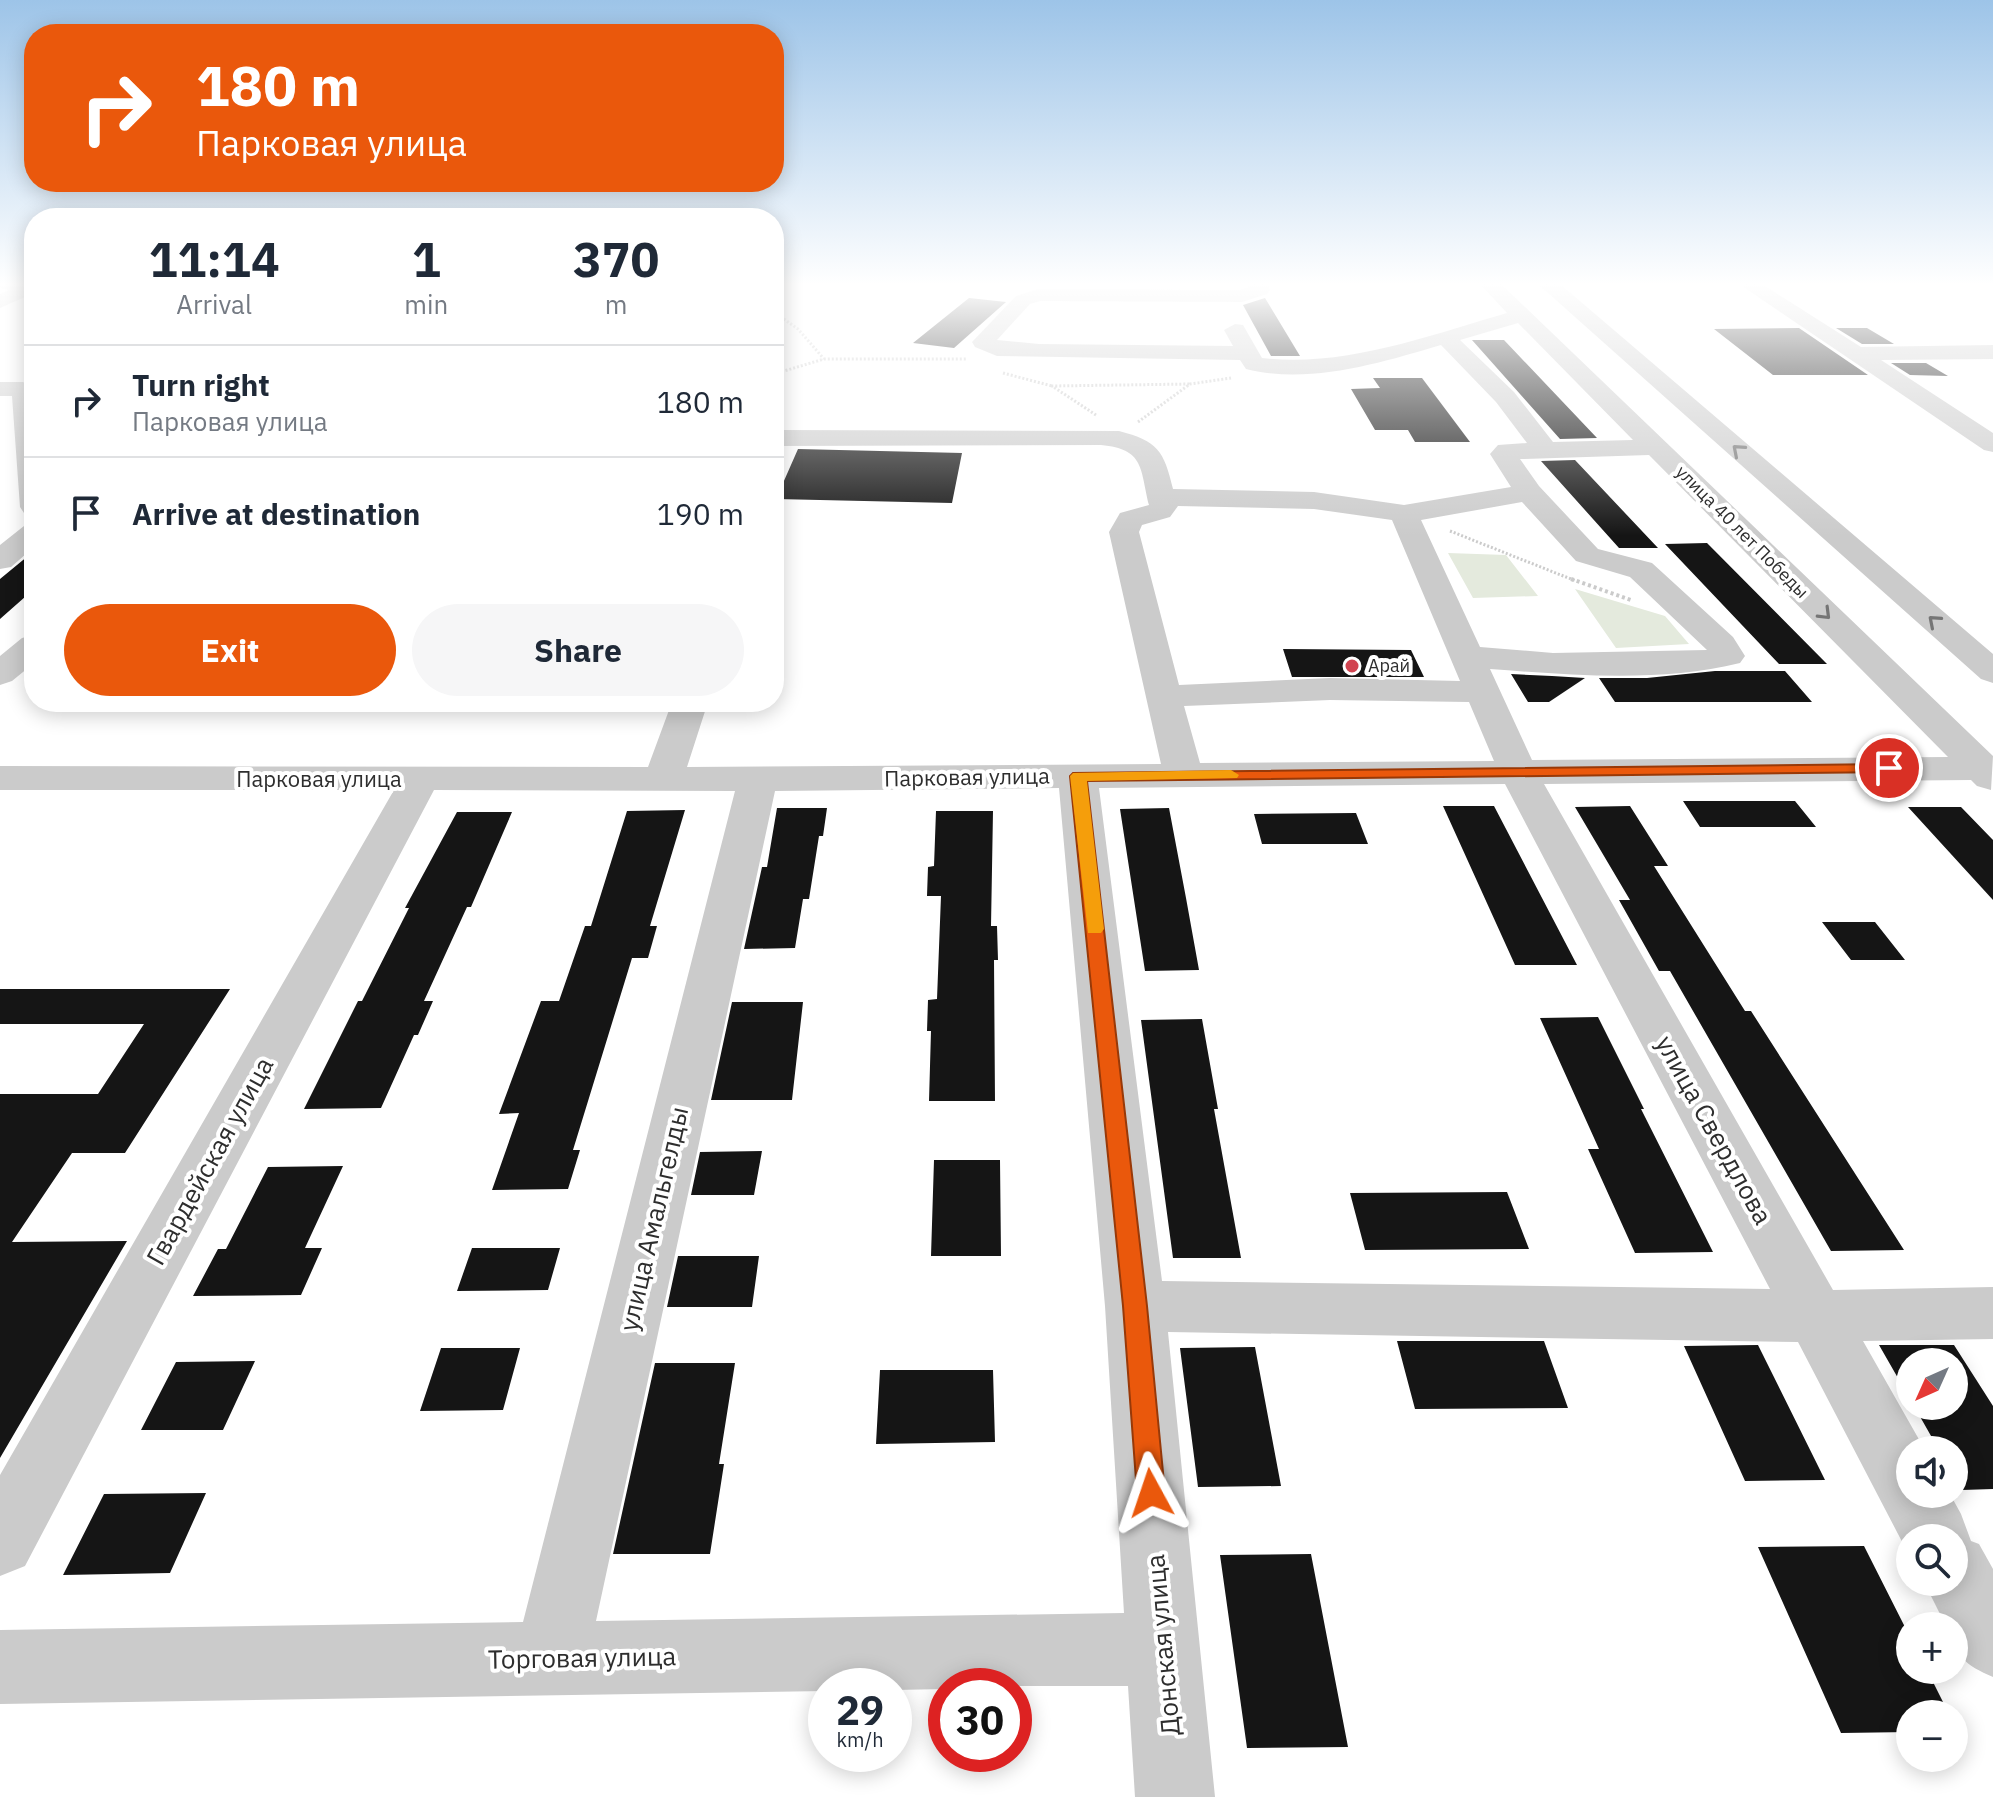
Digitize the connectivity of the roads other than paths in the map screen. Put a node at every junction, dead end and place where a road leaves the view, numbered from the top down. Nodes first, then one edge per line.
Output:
1 (1476, 368) edge
2 (1576, 368) edge
3 (1644, 368) edge
4 (1879, 368) edge
5 (23, 387) edge
6 (24, 423) edge
7 (784, 438) edge
8 (1993, 444) edge
9 (1656, 447) junction
10 (1545, 449) junction
11 (1529, 492) junction
12 (1161, 497) junction
13 (1405, 516) junction
14 (24, 540) edge
15 (0, 560) edge
16 (1468, 657) junction
17 (1993, 672) edge
18 (1483, 692) junction
19 (1164, 696) junction
20 (686, 712) edge
21 (1518, 772) junction
22 (1989, 772) edge
23 (1183, 775) junction
24 (1078, 776) junction
25 (0, 778) edge
26 (420, 779) junction
27 (663, 779) junction
28 (758, 779) junction
29 (1135, 1306) junction
30 (1993, 1313) edge
31 (1816, 1316) junction
32 (1896, 1462) edge
33 (0, 1542) edge
34 (1968, 1594) edge
35 (1993, 1640) edge
36 (1164, 1649) junction
37 (551, 1659) junction
38 (0, 1667) edge
39 (1175, 1797) edge

1 - 10 street
2 - 9 street, улица 40 лет Победы
17 -> 3 street
4 - 8 street
5 - 6 street
7 - 12 street
9 - 10 street
9 -> 22 street, улица 40 лет Победы
10 - 11 street
11 - 13 street
11 - 16 street
12 - 13 street
12 - 19 street
13 - 16 street, улица Свердлова
14 - 15 street
16 - 18 street, улица Свердлова
18 - 19 street
18 - 21 street, улица Свердлова
19 - 23 street
20 - 27 street
21 - 22 street, Парковая улица
21 - 23 street, Парковая улица
21 - 31 street, улица Свердлова
23 - 24 street, Парковая улица
24 - 28 street, Парковая улица
24 - 29 street, Донская улица
25 - 26 street, Парковая улица
26 - 27 street, Парковая улица
26 - 33 street, Гвардейская улица
27 - 28 street, Парковая улица
28 - 37 street, улица Амальгелды
29 - 31 street
29 - 36 street, Донская улица
30 - 31 street
31 - 32 street, улица Свердлова
34 - 35 street
36 - 37 street, Торговая улица
36 - 39 street, Донская улица
37 - 38 street, Торговая улица

